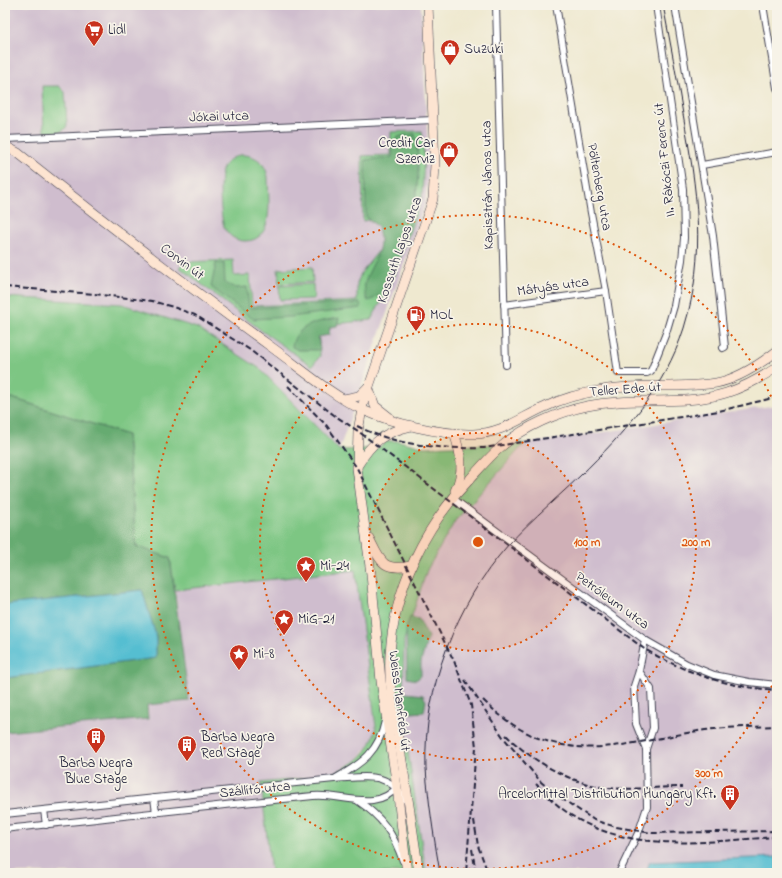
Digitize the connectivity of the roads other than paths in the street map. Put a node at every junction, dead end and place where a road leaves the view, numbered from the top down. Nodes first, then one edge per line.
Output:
1 (428, 5) edge
2 (496, 5) edge
3 (556, 5) edge
4 (656, 5) edge
5 (675, 5) edge
6 (763, 5) edge
7 (777, 88) edge
8 (433, 120) junction
9 (5, 139) edge
10 (5, 146) edge
11 (777, 152) edge
12 (702, 165) junction
13 (606, 291) junction
14 (504, 306) junction
15 (723, 348) dead end
16 (777, 352) edge
17 (506, 365) dead end
18 (777, 367) edge
19 (618, 373) joint
20 (368, 387) junction
21 (344, 399) junction
22 (361, 409) junction
23 (397, 422) junction
24 (415, 426) junction
25 (359, 427) junction
26 (454, 433) junction
27 (357, 468) junction
28 (452, 498) junction
29 (366, 531) junction
30 (411, 566) junction
31 (645, 640) junction
32 (639, 671) junction
33 (777, 685) edge
34 (386, 715) junction
35 (646, 749) junction
36 (404, 772) junction
37 (334, 779) junction
38 (258, 787) junction
39 (397, 787) junction
40 (154, 798) junction
41 (357, 800) junction
42 (259, 801) junction
43 (409, 805) junction
44 (44, 810) junction
45 (156, 813) junction
46 (5, 814) edge
47 (46, 825) junction
48 (5, 829) edge
49 (407, 872) edge
50 (419, 873) edge
51 (619, 873) edge

1 - 8 main road, Kossuth Lajos utca
2 - 14 street, Kapisztrán János utca
3 - 13 street, Pöltenberg utca
4 - 19 street, II. Rákóczi Ferenc út
5 - 12 street
6 - 7 street
8 - 9 street, Jókai utca
8 - 20 main road, Kossuth Lajos utca
10 - 21 main road, Corvin út
11 - 12 street
12 - 15 street
13 - 14 street, Mátyás utca
13 - 19 street, Pöltenberg utca
14 - 17 street, Kapisztrán János utca
16 - 26 main road, Teller Ede út
18 - 28 main road, Teller Ede út
20 - 21 main road
20 - 22 main road, Kossuth Lajos utca
20 - 23 main road
21 - 22 main road, Corvin út
21 - 25 main road
22 - 23 main road, Corvin út
22 - 25 main road, Kossuth Lajos utca
23 - 24 main road
24 - 26 main road
24 - 27 main road
25 - 27 main road, Weiss Manfréd út
26 - 28 main road
27 - 29 main road, Weiss Manfréd út
28 - 30 main road, Weiss Manfréd út
28 - 31 street, Petróleum utca
29 - 30 main road, Weiss Manfréd út
29 - 34 main road, Weiss Manfréd út
30 - 36 main road, Weiss Manfréd út
31 - 32 street
31 - 33 street, Petróleum utca
32 - 35 street
32 - 35 street
34 - 37 street, Szállító utca
34 - 39 main road, Weiss Manfréd út
35 - 51 street
36 - 39 street
36 - 43 main road, Weiss Manfréd út
37 - 38 street, Szállító utca
37 - 39 street, Szállító utca
38 - 40 street, Szállító utca
38 - 42 street
39 - 41 street, Szállító utca
39 - 43 street
39 - 49 main road, Weiss Manfréd út
40 - 44 street, Szállító utca
40 - 45 street
41 - 42 street, Szállító utca
41 - 49 street, Szállító utca
42 - 45 street, Szállító utca
43 - 50 main road, Weiss Manfréd út
44 - 46 street, Szállító utca
44 - 47 street
45 - 47 street, Szállító utca
47 - 48 street, Szállító utca

